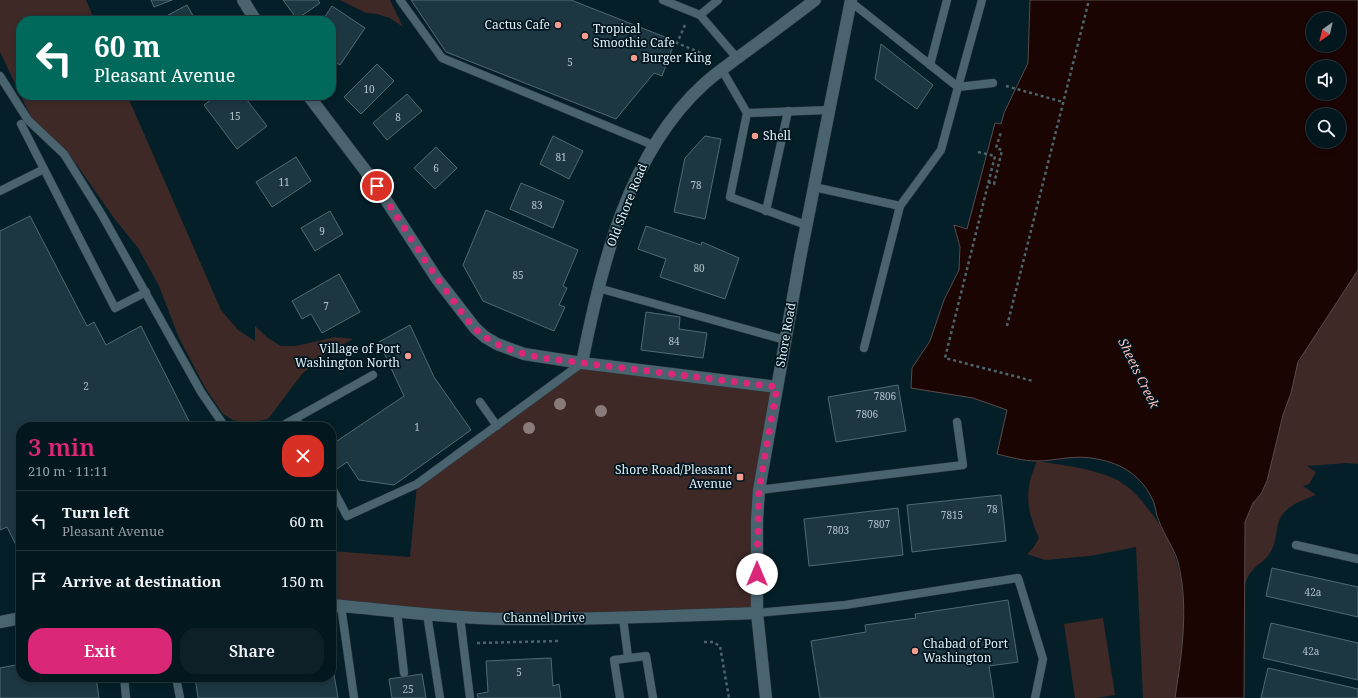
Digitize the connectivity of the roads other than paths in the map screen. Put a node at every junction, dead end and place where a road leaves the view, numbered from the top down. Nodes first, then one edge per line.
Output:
1 (243, 0) edge
2 (400, 0) edge
3 (663, 0) edge
4 (718, 0) edge
5 (815, 0) edge
6 (947, 0) edge
7 (982, 0) edge
8 (851, 1) edge
9 (700, 15) junction
10 (253, 16) edge
11 (738, 58) junction
12 (930, 65) junction
13 (722, 70) junction
14 (0, 76) edge
15 (993, 83) road end
16 (958, 87) junction
17 (312, 100) edge
18 (829, 110) junction
19 (788, 112) junction
20 (748, 113) junction
21 (21, 124) dead end
22 (653, 145) junction
23 (44, 169) junction
24 (814, 187) junction
25 (0, 192) edge
26 (900, 206) junction
27 (766, 211) junction
28 (806, 225) junction
29 (598, 288) junction
30 (146, 292) junction
31 (785, 340) junction
32 (864, 348) dead end
33 (582, 363) junction
34 (373, 375) dead end
35 (777, 387) junction
36 (480, 402) dead end
37 (296, 418) junction
38 (222, 422) edge
39 (289, 422) edge
40 (298, 422) edge
41 (957, 422) dead end
42 (497, 426) junction
43 (759, 490) junction
44 (336, 495) edge
45 (1296, 545) dead end
46 (1358, 559) edge
47 (336, 605) edge
48 (397, 611) junction
49 (757, 613) junction
50 (427, 614) junction
51 (460, 617) junction
52 (623, 618) junction
53 (16, 619) edge
54 (0, 622) edge
55 (628, 657) junction
56 (404, 673) dead end
57 (124, 682) edge
58 (177, 682) edge
59 (126, 698) edge
60 (180, 698) edge
61 (354, 698) edge
62 (440, 698) edge
63 (470, 698) edge
64 (620, 698) edge
65 (652, 698) edge
66 (766, 698) edge
67 (1035, 698) edge

1 - 10 street
2 - 22 lane
3 - 9 lane
4 - 9 lane
5 - 11 street, Old Shore Road
6 - 12 lane
7 - 16 lane
8 - 12 lane
8 - 18 street, Shore Road
9 - 11 lane
11 - 13 street, Old Shore Road
12 - 16 lane
13 - 20 lane
13 - 22 street, Old Shore Road
14 - 30 lane
15 - 16 lane
16 - 26 lane
17 - 33 street
18 - 19 lane
18 - 24 street, Shore Road
19 - 20 lane
19 - 27 lane
20 - 27 lane
21 - 23 lane
22 - 29 street, Old Shore Road
23 - 25 lane
23 - 30 lane
24 - 26 lane
24 - 28 street, Shore Road
26 - 32 lane
27 - 28 lane
28 - 31 street, Shore Road
29 - 31 lane
29 - 33 street, Old Shore Road
30 - 38 lane
31 - 35 street, Shore Road
33 - 35 street
33 - 42 lane
34 - 37 lane
35 - 43 street, Shore Road
36 - 42 lane
37 - 39 lane
37 - 40 lane
41 - 43 lane
42 - 44 lane
43 - 49 street, Shore Road
45 - 46 lane
47 - 48 street, Channel Drive
47 - 61 lane
48 - 50 street, Channel Drive
48 - 56 lane
49 - 52 street, Channel Drive
49 - 66 street, Shore Road
49 - 67 lane
50 - 51 street, Channel Drive
50 - 62 lane
51 - 52 street, Channel Drive
51 - 63 lane
52 - 55 lane
53 - 54 street
55 - 64 lane
55 - 65 lane
57 - 59 lane
58 - 60 lane

